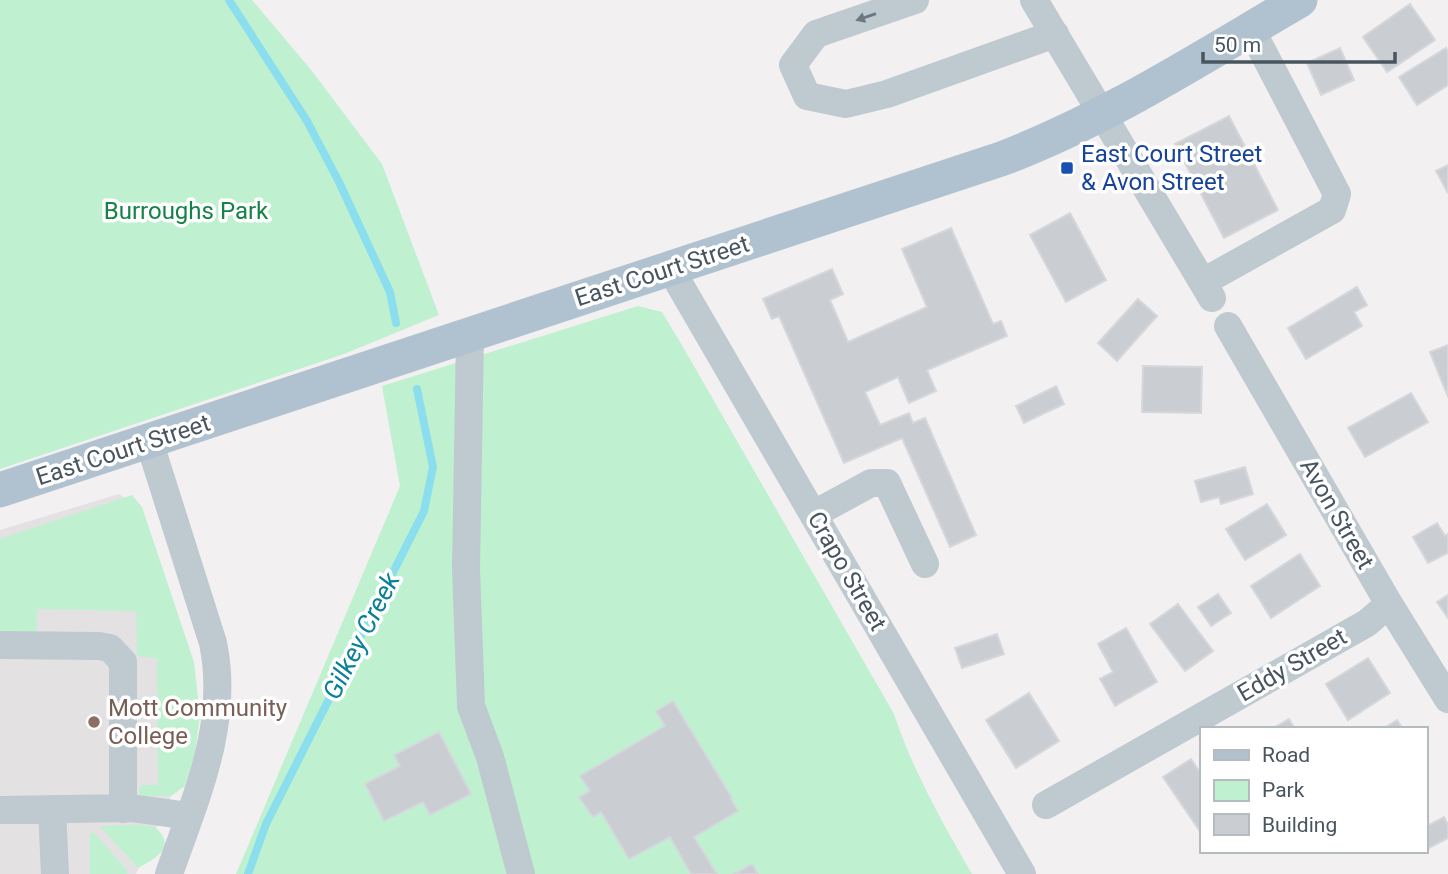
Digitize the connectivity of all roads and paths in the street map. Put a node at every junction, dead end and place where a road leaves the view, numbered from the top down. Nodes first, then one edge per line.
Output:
1 (915, 0) edge
2 (1034, 0) edge
3 (1300, 0) edge
4 (1251, 29) junction
5 (1055, 34) junction
6 (1103, 114) junction
7 (670, 268) junction
8 (1228, 326) dead end
9 (470, 335) junction
10 (149, 441) junction
11 (0, 491) edge
12 (814, 514) junction
13 (925, 564) dead end
14 (1389, 604) junction
15 (0, 645) edge
16 (1448, 699) edge
17 (1046, 805) dead end
18 (52, 809) junction
19 (123, 809) junction
20 (0, 810) edge
21 (189, 816) junction
22 (55, 874) edge
23 (169, 874) edge
24 (521, 874) edge
25 (1022, 874) edge

1 -> 5 street
2 - 5 street
3 - 4 main road, East Court Street
4 - 6 main road, East Court Street
4 - 6 street
5 - 6 street
6 - 7 main road, East Court Street
7 - 9 main road, East Court Street
7 - 12 street, Crapo Street
8 - 14 street, Avon Street
9 - 10 main road, East Court Street
9 - 24 street
10 - 11 main road, East Court Street
10 - 21 street
12 - 13 street
12 - 25 street, Crapo Street
14 - 16 street, Avon Street
14 - 17 street, Eddy Street
15 - 19 street
18 - 19 street
18 - 20 street
18 - 22 street
19 - 21 street
21 - 23 street

